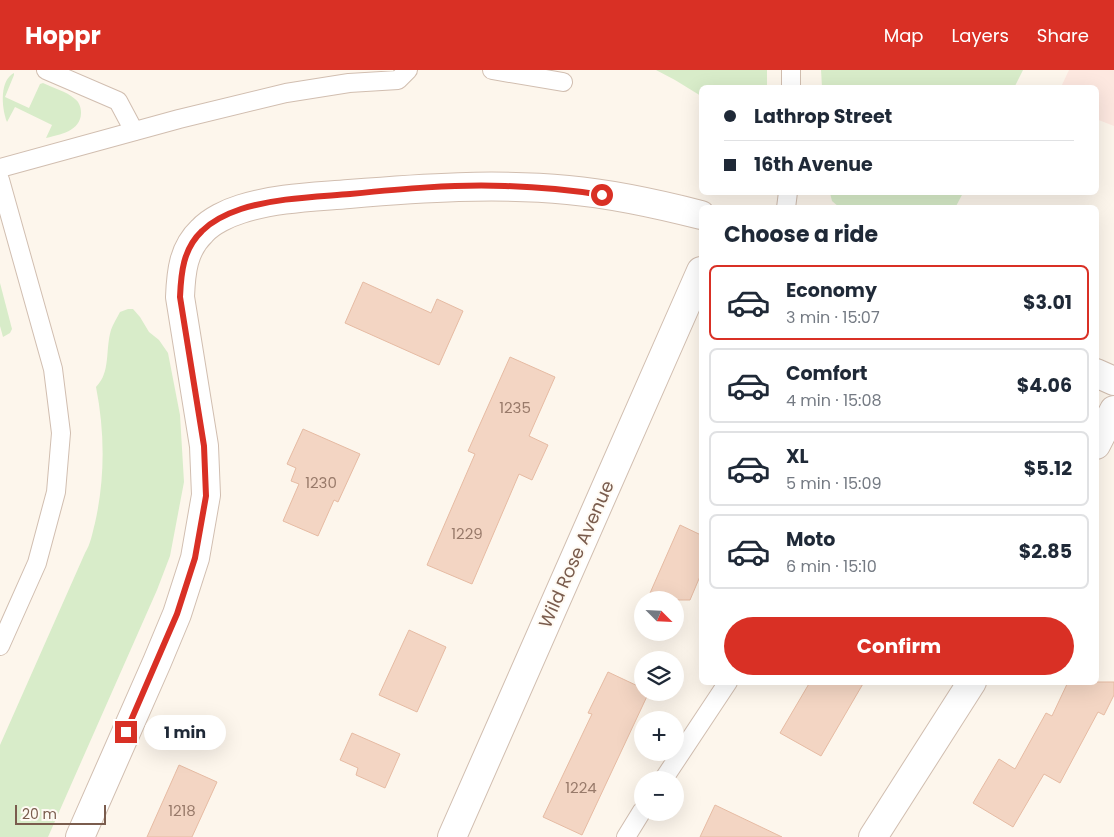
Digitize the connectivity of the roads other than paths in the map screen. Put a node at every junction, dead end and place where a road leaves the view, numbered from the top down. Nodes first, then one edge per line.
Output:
1 (46, 70) edge
2 (408, 70) edge
3 (492, 70) edge
4 (791, 70) edge
5 (563, 82) dead end
6 (791, 85) edge
7 (134, 131) junction
8 (0, 168) edge
9 (0, 180) edge
10 (699, 214) edge
11 (699, 276) edge
12 (1099, 374) edge
13 (1114, 381) edge
14 (1114, 410) edge
15 (1099, 439) edge
16 (0, 646) edge
17 (726, 685) edge
18 (970, 685) edge
19 (669, 771) edge
20 (636, 821) edge
21 (80, 837) edge
22 (452, 837) edge
23 (626, 837) edge
24 (873, 837) edge

1 - 7 lane
2 - 7 lane
3 - 5 lane
4 - 6 lane
7 - 8 lane
9 - 16 lane
10 - 21 street
11 - 22 street, Wild Rose Avenue
12 - 13 street
14 - 15 street
17 - 19 lane
18 - 24 street
20 - 23 lane

